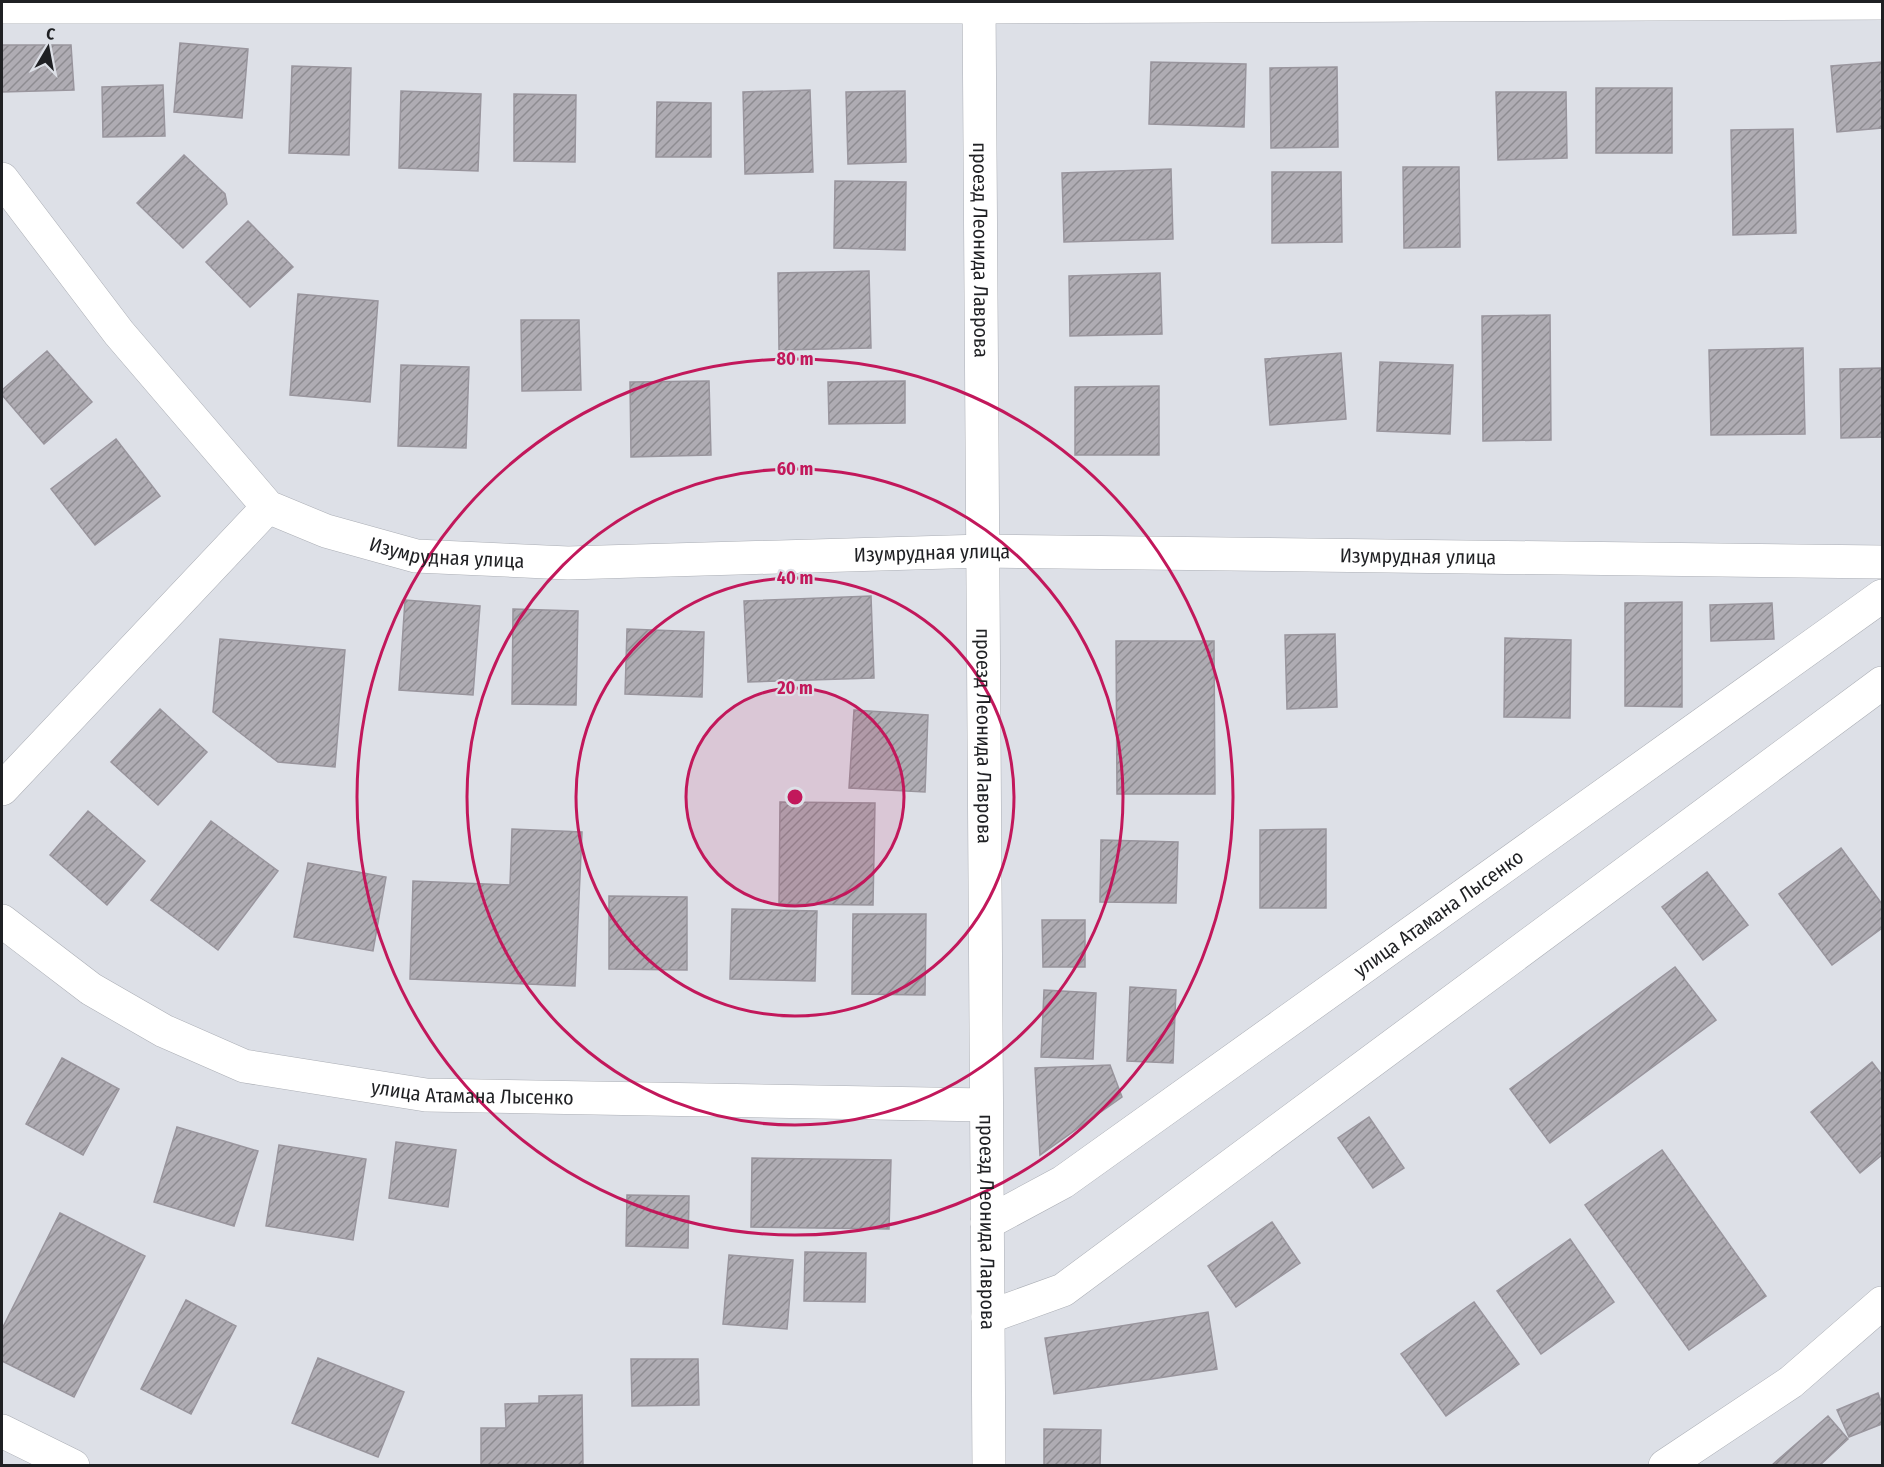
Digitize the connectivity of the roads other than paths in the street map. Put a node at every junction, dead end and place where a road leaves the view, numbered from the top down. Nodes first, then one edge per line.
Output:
1 (1882, 3) edge
2 (979, 4) edge
3 (2, 7) edge
4 (2, 179) edge
5 (268, 507) junction
6 (983, 551) junction
7 (1882, 562) edge
8 (1882, 596) edge
9 (1882, 683) edge
10 (2, 789) edge
11 (2, 921) edge
12 (986, 1105) junction
13 (987, 1223) junction
14 (1882, 1303) edge
15 (988, 1317) junction
16 (2, 1431) edge
17 (73, 1466) edge
18 (989, 1466) edge
19 (1665, 1466) edge

1 - 2 street
2 - 3 street
2 - 6 street, проезд Леонида Лаврова
4 - 5 street, Изумрудная улица
5 - 6 street, Изумрудная улица
5 - 10 street
6 - 7 street, Изумрудная улица
6 - 12 street, проезд Леонида Лаврова
8 - 13 street, улица Атамана Лысенко
9 - 15 street
11 - 12 street, улица Атамана Лысенко
12 - 13 street, проезд Леонида Лаврова
13 - 15 street, проезд Леонида Лаврова
14 - 19 street
15 - 18 street, проезд Леонида Лаврова
16 - 17 street

